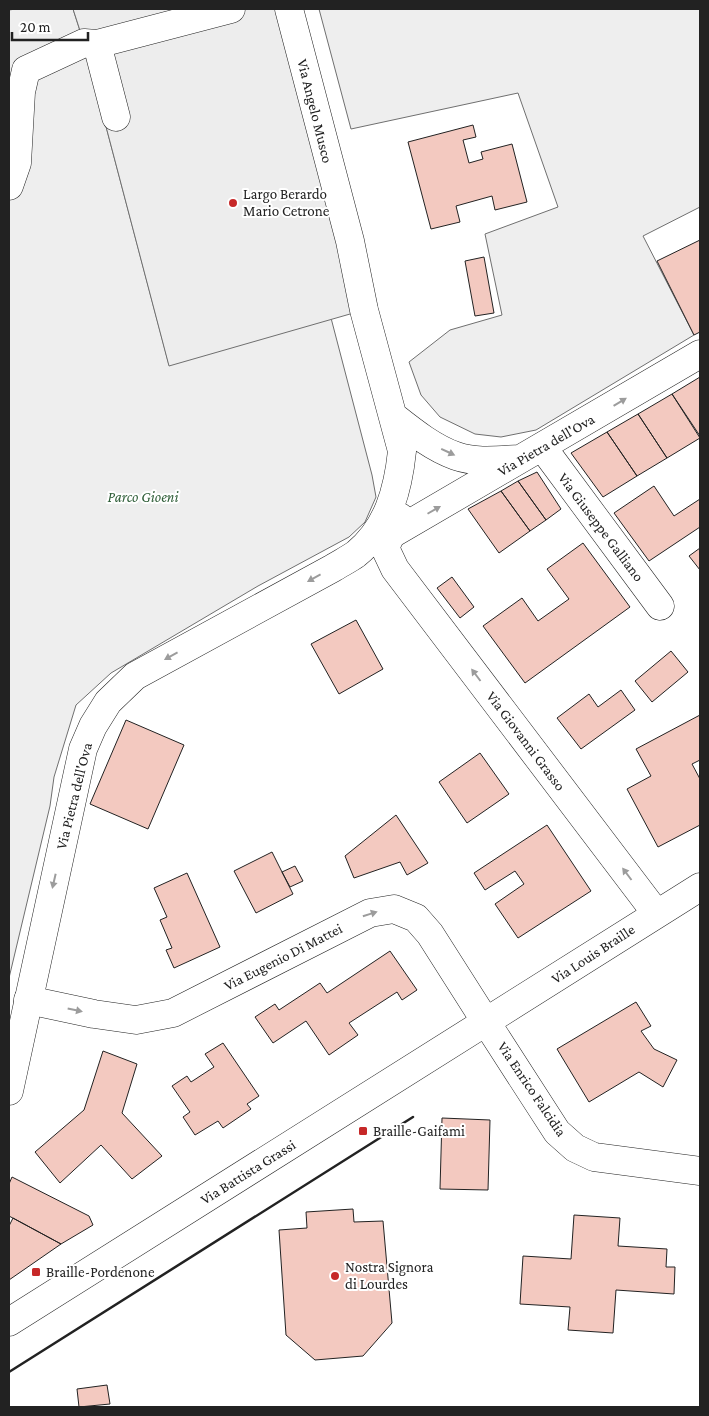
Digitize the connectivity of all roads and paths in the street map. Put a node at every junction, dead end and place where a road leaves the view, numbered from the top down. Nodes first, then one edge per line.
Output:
1 (231, 9) edge
2 (288, 9) edge
3 (97, 44) junction
4 (116, 117) dead end
5 (9, 186) edge
6 (700, 354) edge
7 (402, 423) junction
8 (533, 453) junction
9 (392, 534) junction
10 (356, 554) junction
11 (396, 568) junction
12 (660, 606) dead end
13 (700, 887) edge
14 (656, 913) junction
15 (28, 1000) junction
16 (486, 1022) junction
17 (9, 1091) edge
18 (700, 1171) edge
19 (9, 1322) edge

1 - 3 main road
2 - 7 main road, Via Angelo Musco
3 - 4 main road
3 - 5 main road
8 -> 6 main road, Via Pietra dell'Ova
7 -> 8 main road
7 - 9 main road
7 - 10 main road, Via Pietra dell'Ova
9 -> 8 main road, Via Pietra dell'Ova
8 - 12 main road, Via Giuseppe Galliano
9 - 11 main road
10 - 11 main road
10 -> 15 main road, Via Pietra dell'Ova
14 -> 11 main road, Via Giovanni Grasso
13 - 14 main road, Via Louis Braille
14 - 16 main road, Via Louis Braille
15 -> 16 main road, Via Eugenio Di Mattei
15 - 17 main road, Via Pietra dell'Ova
16 - 18 main road, Via Enrico Falcidia
16 - 19 main road, Via Battista Grassi

